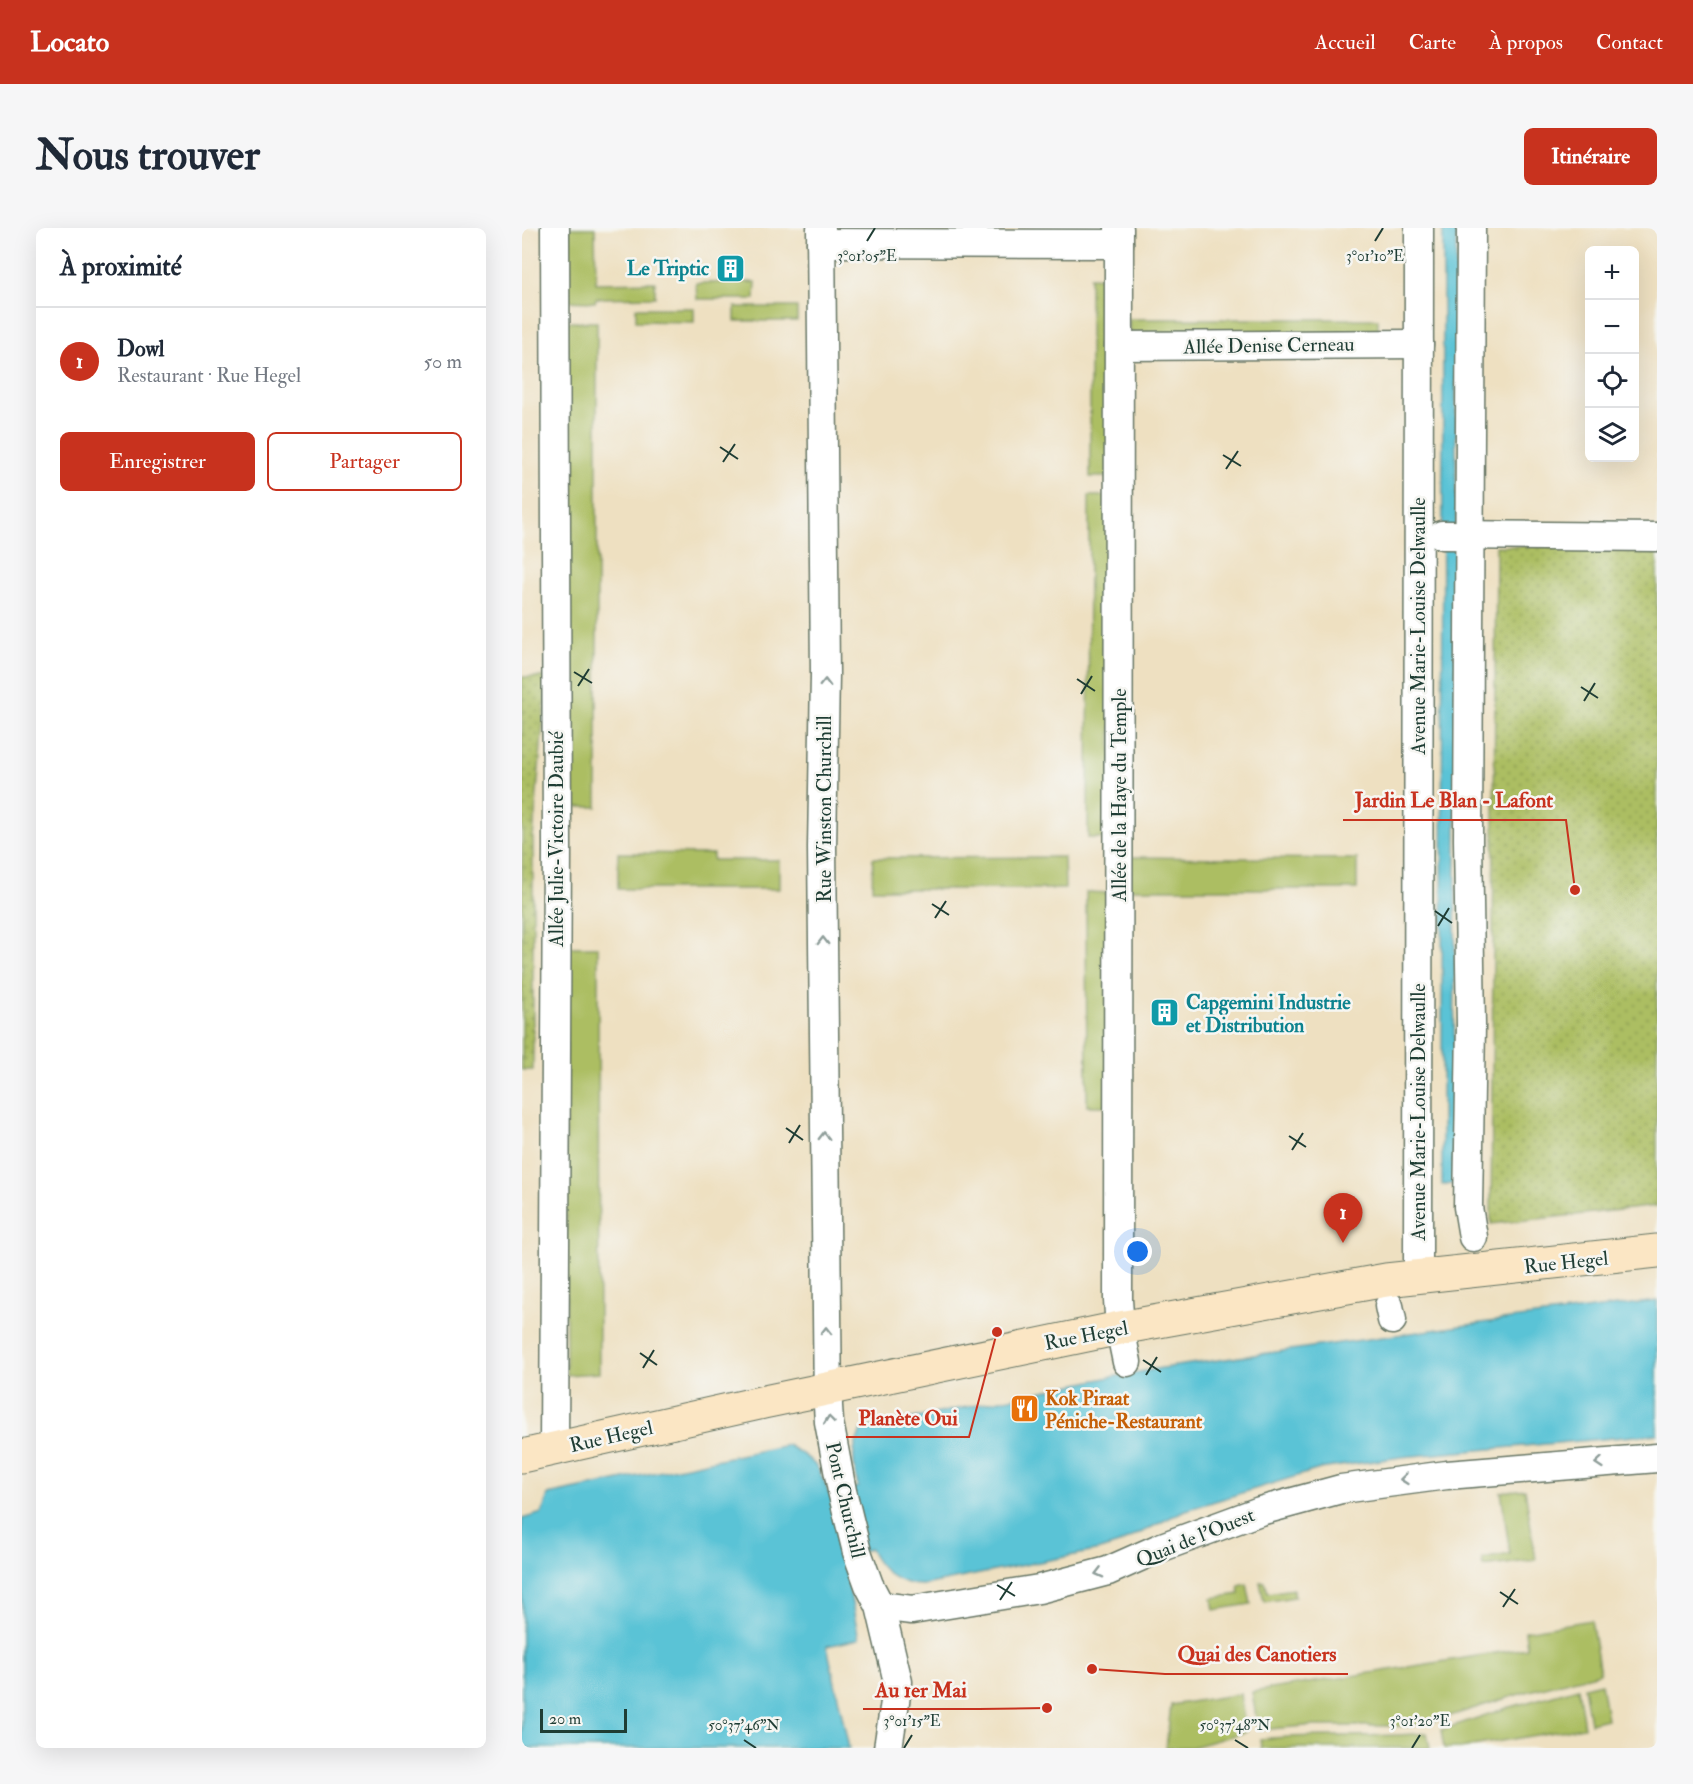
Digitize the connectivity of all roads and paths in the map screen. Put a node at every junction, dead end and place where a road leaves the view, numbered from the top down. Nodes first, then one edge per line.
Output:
1 (555, 228) edge
2 (1419, 228) edge
3 (1471, 228) edge
4 (821, 236) edge
5 (1119, 236) edge
6 (1419, 344) junction
7 (1119, 346) junction
8 (1455, 535) junction
9 (1657, 537) edge
10 (1473, 1237) dead end
11 (1657, 1251) edge
12 (1418, 1277) junction
13 (1120, 1328) junction
14 (1127, 1362) dead end
15 (827, 1390) junction
16 (554, 1449) junction
17 (522, 1456) edge
18 (1657, 1458) edge
19 (880, 1606) junction
20 (888, 1748) edge

1 - 16 street, Allée Julie-Victoire Daubié
2 - 6 street, Avenue Marie-Louise Delwaulle
3 - 8 street
4 - 5 street
15 -> 4 street, Rue Winston Churchill
5 - 7 street, Allée de la Haye du Temple
6 - 7 street, Allée Denise Cerneau
6 - 12 street, Avenue Marie-Louise Delwaulle
7 - 13 street, Allée de la Haye du Temple
8 - 9 street
8 - 10 street
11 - 12 street, Rue Hegel
12 - 13 street, Rue Hegel
13 - 14 street, Allée de la Haye du Temple
13 - 15 street, Rue Hegel
15 - 16 street, Rue Hegel
19 -> 15 street, Pont Churchill
16 - 17 street, Rue Hegel
18 -> 19 street, Quai de l'Ouest
19 - 20 street

